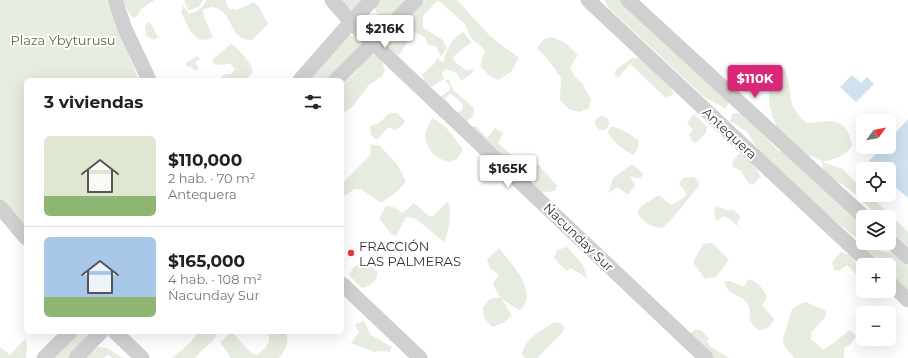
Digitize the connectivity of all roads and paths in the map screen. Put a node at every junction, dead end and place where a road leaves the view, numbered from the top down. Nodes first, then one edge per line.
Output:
1 (115, 0) edge
2 (332, 0) edge
3 (372, 0) edge
4 (416, 0) edge
5 (588, 0) edge
6 (628, 0) edge
7 (351, 22) junction
8 (373, 42) junction
9 (148, 78) edge
10 (302, 78) edge
11 (338, 78) edge
12 (0, 207) edge
13 (856, 210) edge
14 (24, 236) edge
15 (896, 246) edge
16 (908, 257) edge
17 (864, 258) edge
18 (344, 286) edge
19 (896, 289) edge
20 (908, 300) edge
21 (68, 334) edge
22 (99, 334) edge
23 (117, 334) edge
24 (44, 358) edge
25 (76, 358) edge
26 (142, 358) edge
27 (420, 358) edge
28 (706, 358) edge

1 - 9 street
2 - 7 street, Ńacunday Sur
3 - 7 street
4 - 8 street
5 - 17 street, Antequera
6 - 13 street
7 - 8 street, Ńacunday Sur
7 - 10 street
8 - 11 street
8 - 28 street, Ńacunday Sur
12 - 14 street
15 - 16 street
18 - 27 street
19 - 20 street
21 - 24 street
22 - 25 street
23 - 26 street

